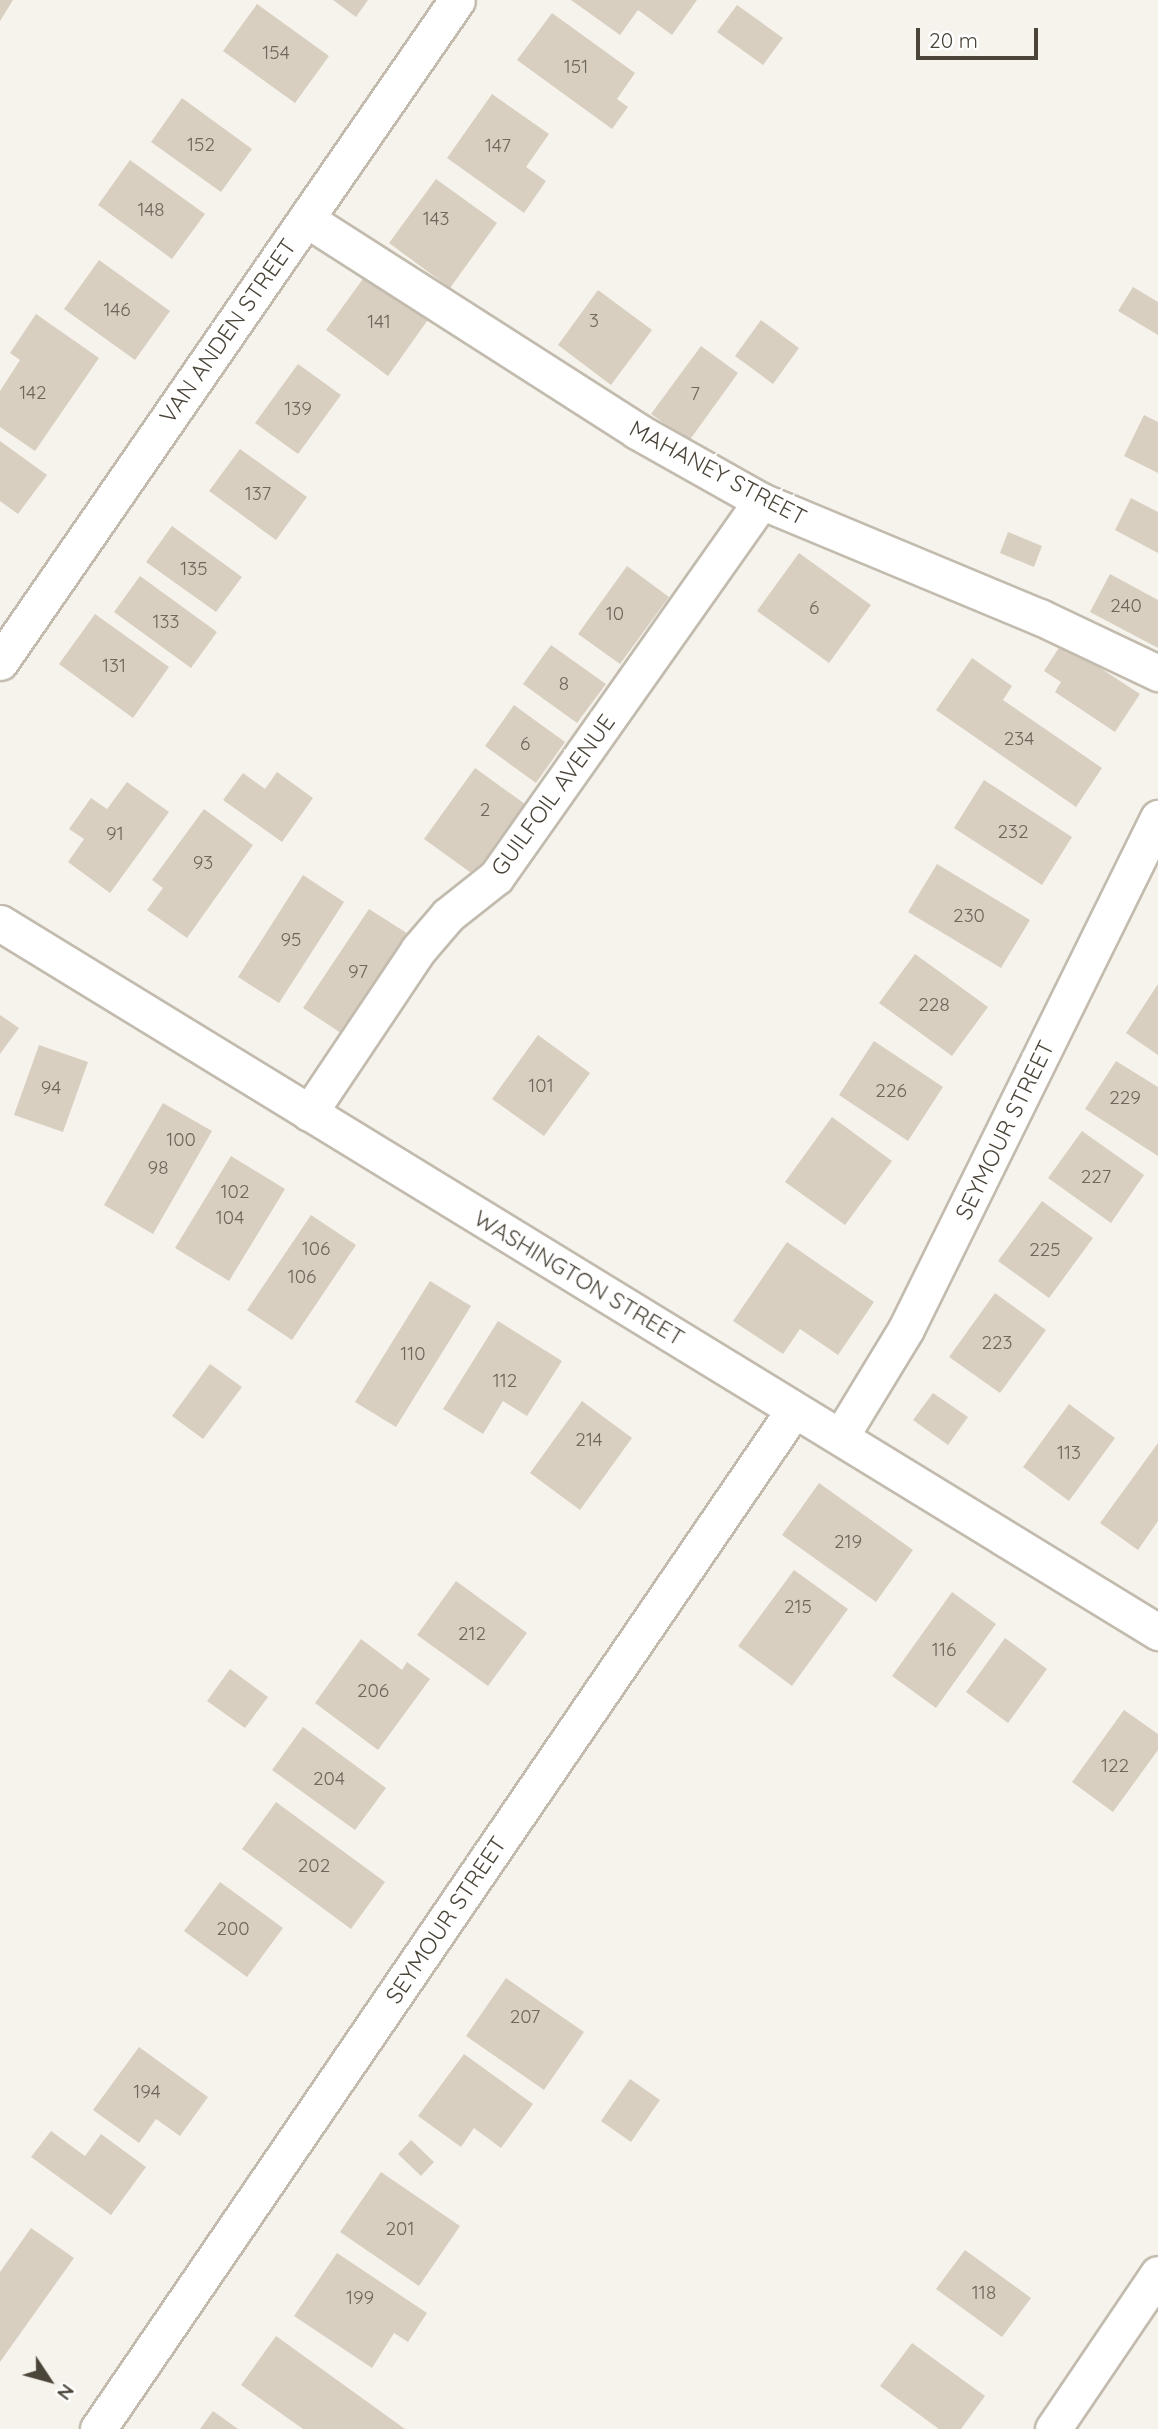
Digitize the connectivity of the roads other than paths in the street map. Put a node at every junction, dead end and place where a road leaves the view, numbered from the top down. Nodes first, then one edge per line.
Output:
1 (457, 0) edge
2 (306, 219) junction
3 (761, 501) junction
4 (0, 662) edge
5 (1158, 673) edge
6 (1158, 818) edge
7 (0, 923) edge
8 (309, 1113) junction
9 (794, 1410) junction
10 (841, 1436) junction
11 (1158, 1632) edge
12 (1158, 2274) edge
13 (98, 2429) edge
14 (1053, 2429) edge

1 - 2 street, VAN ANDEN STREET
2 - 3 street, MAHANEY STREET
2 - 4 street, VAN ANDEN STREET
3 - 5 street, MAHANEY STREET
3 - 8 street, GUILFOIL AVENUE
6 - 10 street, SEYMOUR STREET
7 - 8 street, WASHINGTON STREET
8 - 9 street, WASHINGTON STREET
9 - 10 street, WASHINGTON STREET
9 - 13 street, SEYMOUR STREET
10 - 11 street, WASHINGTON STREET
12 - 14 street

